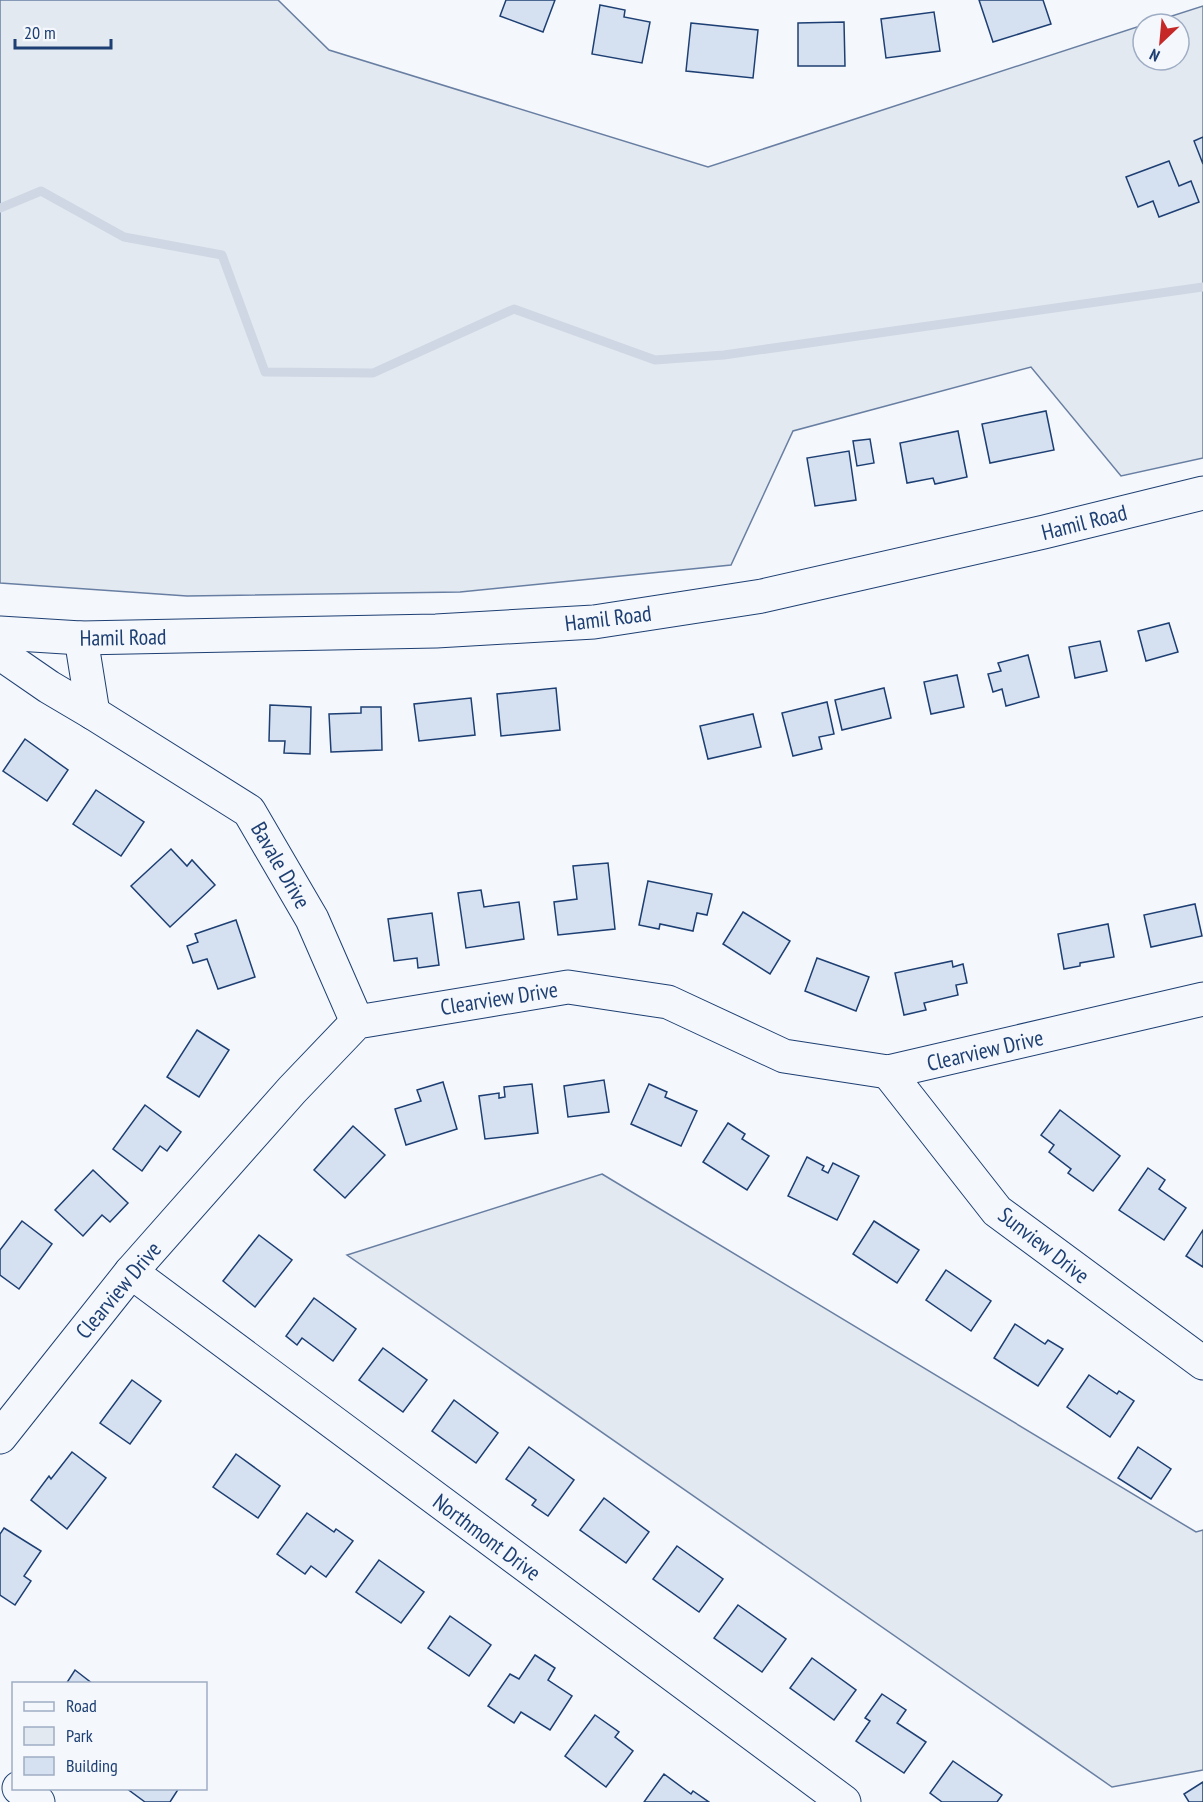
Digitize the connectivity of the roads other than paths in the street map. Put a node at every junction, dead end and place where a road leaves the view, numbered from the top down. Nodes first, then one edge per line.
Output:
1 (1203, 493) edge
2 (0, 633) edge
3 (81, 638) junction
4 (0, 651) edge
5 (93, 713) junction
6 (1203, 999) edge
7 (357, 1022) junction
8 (888, 1072) junction
9 (131, 1272) junction
10 (1203, 1363) edge
11 (0, 1437) edge
12 (22, 1790) edge
13 (38, 1802) edge
14 (844, 1802) edge

1 - 3 street, Hamil Road
2 - 3 street, Hamil Road
3 - 5 street
4 - 5 street, Bavale Drive
5 - 7 street, Bavale Drive
6 - 8 street, Clearview Drive
7 - 8 street, Clearview Drive
7 - 9 street, Clearview Drive
8 - 10 street, Sunview Drive
9 - 11 street, Clearview Drive
9 - 14 street, Northmont Drive
12 - 13 street

